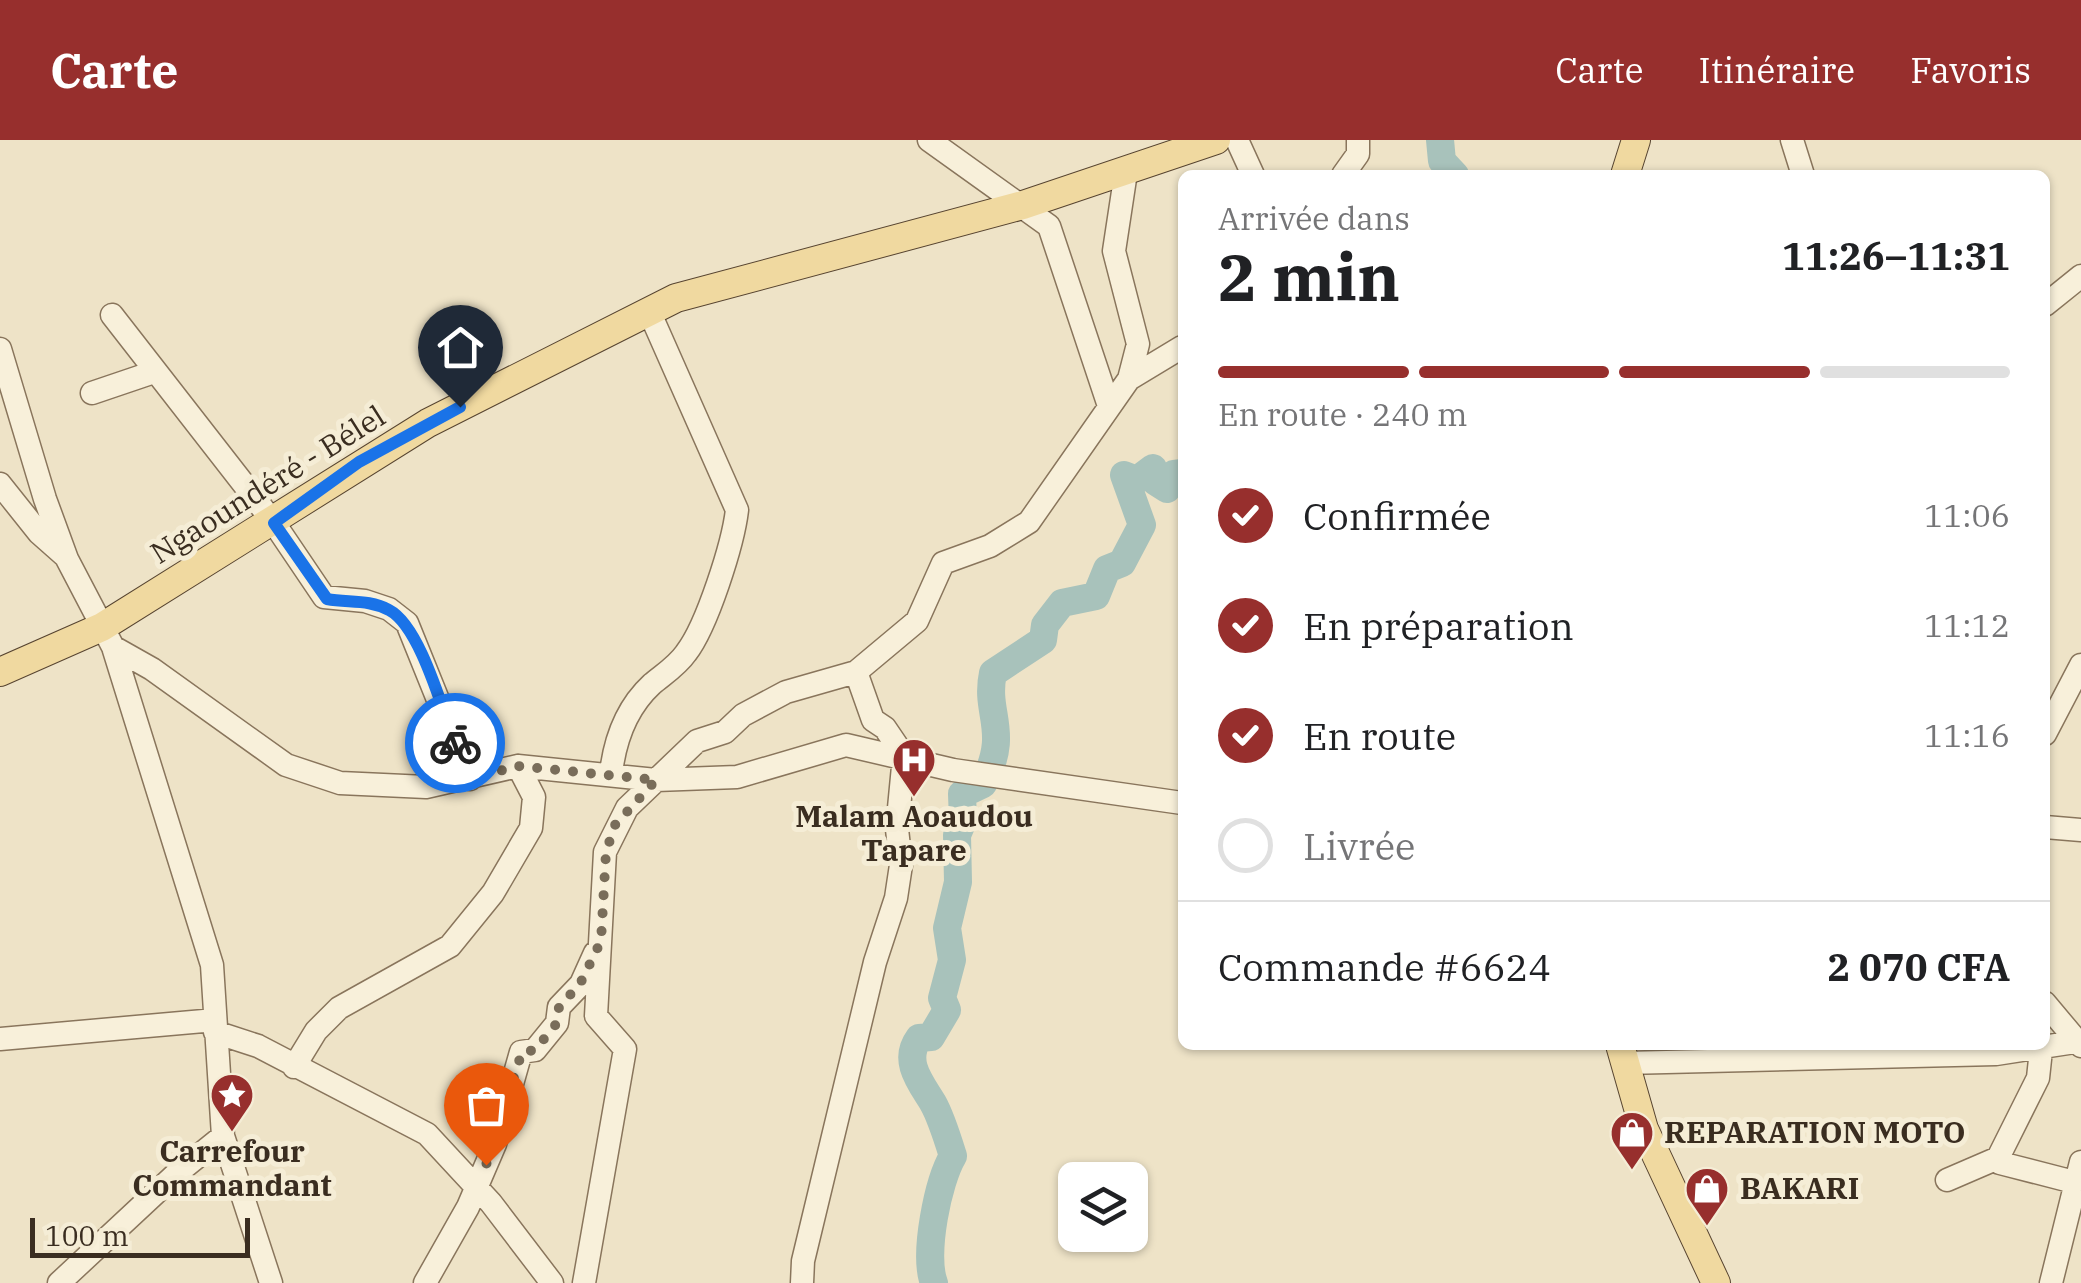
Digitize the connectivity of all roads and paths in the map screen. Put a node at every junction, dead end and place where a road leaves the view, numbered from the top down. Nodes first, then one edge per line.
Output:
1 (929, 140) edge
2 (1216, 140) edge
3 (1237, 140) edge
4 (1358, 140) edge
5 (1636, 140) edge
6 (1792, 140) edge
7 (1250, 170) edge
8 (1347, 170) edge
9 (1627, 170) edge
10 (1802, 170) edge
11 (1126, 172) junction
12 (1022, 205) junction
13 (2081, 276) edge
14 (2050, 301) edge
15 (649, 311) junction
16 (112, 316) dead end
17 (0, 349) edge
18 (1178, 349) edge
19 (154, 372) junction
20 (1130, 379) junction
21 (92, 393) dead end
22 (1109, 406) junction
23 (0, 484) edge
24 (274, 523) junction
25 (68, 558) junction
26 (108, 637) junction
27 (2081, 665) edge
28 (0, 672) edge
29 (856, 672) junction
30 (2050, 718) edge
31 (904, 756) junction
32 (518, 766) junction
33 (611, 772) junction
34 (470, 779) junction
35 (656, 780) junction
36 (1178, 802) edge
37 (2050, 827) edge
38 (2081, 830) edge
39 (601, 941) junction
40 (2050, 1009) edge
41 (215, 1026) junction
42 (0, 1039) edge
43 (2078, 1044) edge
44 (2050, 1049) edge
45 (2041, 1050) joint
46 (1622, 1054) edge
47 (294, 1067) junction
48 (223, 1136) junction
49 (1998, 1158) junction
50 (2078, 1172) edge
51 (1947, 1180) dead end
52 (476, 1186) junction
53 (60, 1283) edge
54 (272, 1283) edge
55 (425, 1283) edge
56 (552, 1283) edge
57 (584, 1283) edge
58 (802, 1283) edge
59 (1716, 1283) edge
60 (2051, 1283) edge

1 - 12 street
2 - 11 main road, Ngaoundéré - Bélel
3 - 7 street
4 - 8 street
5 - 9 main road
6 - 10 street
11 - 12 main road, Ngaoundéré - Bélel
11 - 20 street
12 - 15 main road, Ngaoundéré - Bélel
12 - 22 street
13 - 14 street
15 - 24 main road, Ngaoundéré - Bélel
15 - 33 street
16 - 19 street
17 - 25 street
18 - 20 street
19 - 21 street
19 - 24 street
20 - 22 street
22 - 29 street
23 - 25 street
24 - 26 main road, Ngaoundéré - Bélel
24 - 34 street
25 - 26 street
26 - 28 main road, Ngaoundéré - Bélel
26 - 34 street
26 - 41 street
27 - 30 street
29 - 31 street
29 - 35 street
31 - 35 street
31 - 36 street
31 - 58 street
32 - 33 street
32 - 34 street
32 - 47 street
33 - 35 street
35 - 39 street
37 - 38 street
39 - 52 street
39 - 57 street
40 - 43 street
41 - 42 street
41 - 47 street
41 - 48 street
43 - 44 street
45 - 46 street
45 - 49 street
46 - 59 main road
47 - 52 street
48 - 53 street
48 - 54 street
49 - 50 street
49 - 51 street
50 - 60 street
52 - 55 street
52 - 56 street

